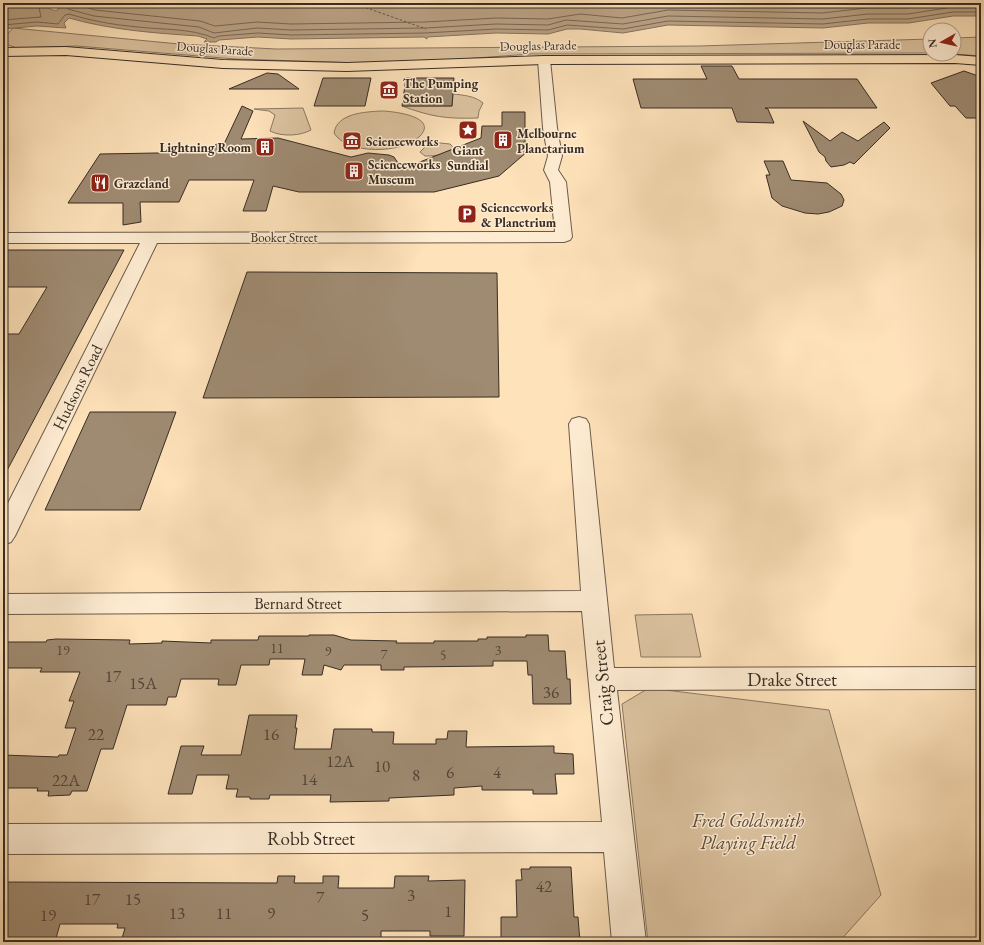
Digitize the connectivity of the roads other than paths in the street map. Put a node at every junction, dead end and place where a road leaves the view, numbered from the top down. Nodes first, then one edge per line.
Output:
1 (3, 52) edge
2 (96, 54) junction
3 (3, 56) edge
4 (544, 60) junction
5 (981, 61) edge
6 (3, 238) edge
7 (151, 238) junction
8 (579, 424) dead end
9 (3, 536) edge
10 (594, 601) junction
11 (3, 604) edge
12 (981, 678) edge
13 (602, 680) junction
14 (618, 837) junction
15 (3, 839) edge
16 (629, 942) edge

1 - 2 main road, Douglas Parade
2 - 3 main road, Douglas Parade
2 - 4 main road, Douglas Parade
4 - 5 main road, Douglas Parade
4 - 7 street, Booker Street
6 - 7 street, Booker Street
7 - 9 street, Hudsons Road
8 - 10 street, Craig Street
10 - 11 street, Bernard Street
10 - 13 street, Craig Street
12 - 13 street, Drake Street
13 - 14 street, Craig Street
14 - 15 street, Robb Street
14 - 16 street, Craig Street

